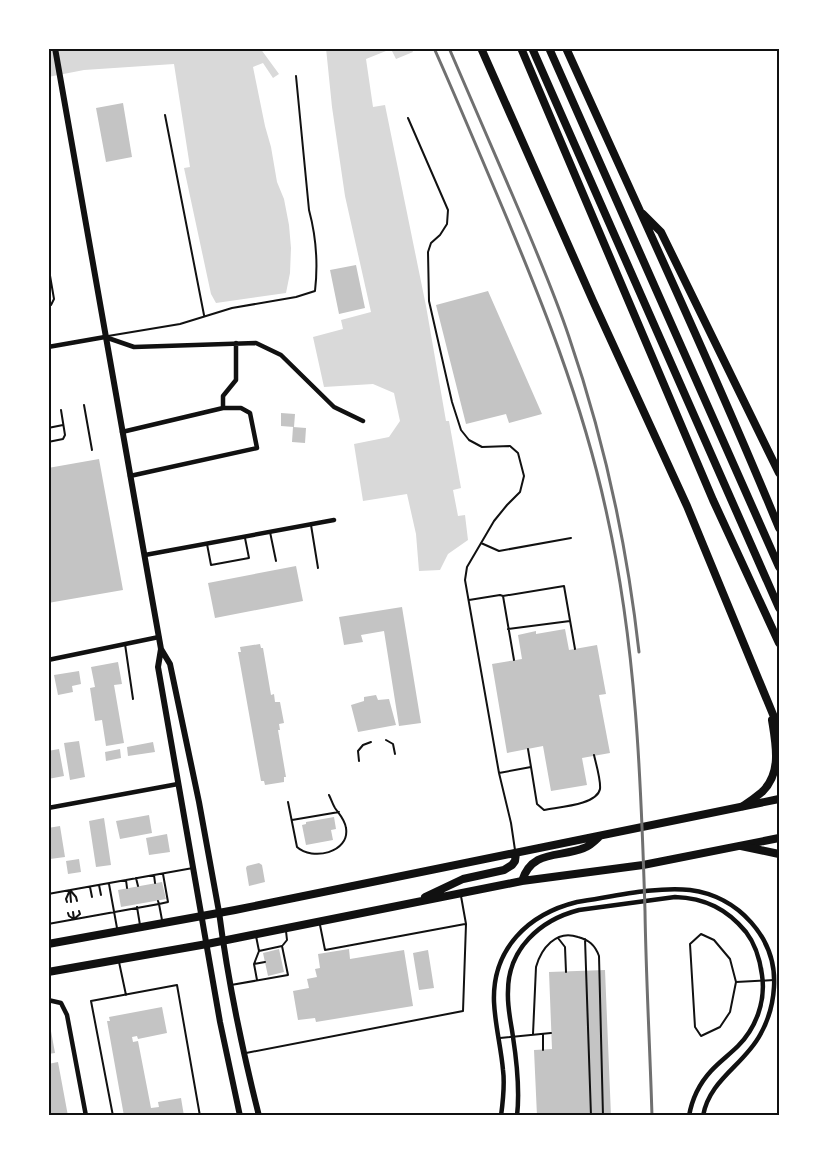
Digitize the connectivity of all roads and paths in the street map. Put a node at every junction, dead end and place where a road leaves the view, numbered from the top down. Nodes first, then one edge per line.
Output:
1 (55, 48) edge
2 (481, 48) edge
3 (521, 48) edge
4 (532, 48) edge
5 (549, 48) edge
6 (566, 48) edge
7 (296, 76) dead end
8 (165, 115) dead end
9 (408, 118) dead end
10 (640, 211) junction
11 (48, 264) edge
12 (48, 306) edge
13 (204, 316) junction
14 (105, 337) junction
15 (236, 343) junction
16 (48, 347) edge
17 (84, 405) dead end
18 (223, 408) junction
19 (61, 410) dead end
20 (363, 421) dead end
21 (64, 425) junction
22 (48, 428) edge
23 (122, 432) junction
24 (48, 442) edge
25 (92, 450) dead end
26 (779, 473) edge
27 (130, 476) junction
28 (334, 520) dead end
29 (311, 525) junction
30 (779, 528) edge
31 (270, 532) junction
32 (245, 537) junction
33 (571, 538) dead end
34 (481, 543) junction
35 (207, 544) junction
36 (145, 555) junction
37 (276, 561) dead end
38 (779, 567) edge
39 (318, 568) dead end
40 (503, 596) junction
41 (469, 600) junction
42 (779, 608) edge
43 (570, 621) junction
44 (508, 629) junction
45 (159, 637) junction
46 (125, 644) junction
47 (779, 644) edge
48 (160, 649) junction
49 (575, 649) dead end
50 (48, 660) edge
51 (514, 660) dead end
52 (133, 699) dead end
53 (769, 702) junction
54 (779, 729) edge
55 (386, 740) dead end
56 (371, 742) dead end
57 (528, 749) dead end
58 (395, 754) dead end
59 (594, 755) dead end
60 (359, 761) dead end
61 (531, 767) junction
62 (499, 773) junction
63 (178, 784) junction
64 (329, 795) dead end
65 (779, 799) edge
66 (288, 802) dead end
67 (743, 807) junction
68 (48, 808) edge
69 (339, 812) junction
70 (292, 820) junction
71 (600, 836) junction
72 (779, 838) edge
73 (741, 846) junction
74 (516, 853) junction
75 (779, 854) edge
76 (193, 868) junction
77 (163, 874) junction
78 (154, 875) junction
79 (136, 878) junction
80 (126, 880) junction
81 (522, 881) junction
82 (108, 883) junction
83 (155, 883) dead end
84 (99, 885) junction
85 (90, 886) junction
86 (138, 886) dead end
87 (128, 888) dead end
88 (70, 890) junction
89 (48, 894) edge
90 (460, 894) junction
91 (101, 895) dead end
92 (92, 897) dead end
93 (77, 901) dead end
94 (71, 902) dead end
95 (159, 902) junction
96 (66, 903) dead end
97 (413, 903) junction
98 (137, 907) junction
99 (103, 908) dead end
100 (94, 910) dead end
101 (79, 911) dead end
102 (114, 911) junction
103 (73, 912) dead end
104 (219, 912) junction
105 (68, 913) dead end
106 (104, 913) junction
107 (95, 915) junction
108 (201, 916) junction
109 (74, 919) junction
110 (319, 922) junction
111 (162, 923) junction
112 (48, 924) edge
113 (466, 924) junction
114 (141, 927) junction
115 (286, 928) junction
116 (118, 931) junction
117 (256, 934) junction
118 (558, 938) junction
119 (585, 939) junction
120 (223, 941) junction
121 (48, 944) edge
122 (207, 944) junction
123 (282, 946) junction
124 (259, 951) junction
125 (118, 960) junction
126 (265, 962) dead end
127 (254, 964) junction
128 (48, 972) edge
129 (566, 972) dead end
130 (258, 980) junction
131 (774, 980) junction
132 (763, 981) junction
133 (736, 982) junction
134 (231, 985) junction
135 (126, 995) junction
136 (48, 1000) edge
137 (533, 1034) junction
138 (543, 1034) junction
139 (551, 1034) dead end
140 (513, 1036) junction
141 (499, 1038) junction
142 (543, 1050) dead end
143 (244, 1053) junction
144 (86, 1116) edge
145 (113, 1116) edge
146 (200, 1116) edge
147 (240, 1116) edge
148 (259, 1116) edge
149 (501, 1116) edge
150 (517, 1116) edge
151 (591, 1116) edge
152 (603, 1116) edge
153 (689, 1116) edge
154 (703, 1116) edge

1 - 14 street
2 - 53 highway
3 - 47 highway
4 - 42 highway
5 - 38 highway
6 - 10 highway
7 - 13 lane
8 - 13 lane
9 - 34 lane
10 - 26 highway
10 - 30 highway
11 - 12 lane
13 - 14 lane
14 - 15 street
14 - 16 street
14 - 23 street
15 - 18 street
15 - 20 street
17 - 25 lane
18 - 23 street
18 - 27 street
19 - 21 lane
21 - 22 lane
21 - 24 lane
23 - 27 street
27 - 36 street
28 - 29 street
29 - 31 street
29 - 39 lane
31 - 32 street
31 - 37 lane
32 - 35 street
32 - 35 lane
33 - 34 lane
34 - 41 lane
35 - 36 street
36 - 45 street
40 - 41 lane
40 - 43 lane
40 - 44 lane
41 - 62 lane
43 - 44 lane
43 - 49 lane
44 - 51 lane
45 - 46 street
45 - 48 street
46 - 50 street
46 - 52 lane
48 - 63 street
48 - 104 street
53 - 54 highway
53 - 67 highway
55 - 58 lane
56 - 60 lane
57 - 61 lane
59 - 61 lane
61 - 62 lane
62 - 74 lane
63 - 68 street
63 - 76 street
64 - 69 lane
65 - 67 main road
66 - 70 lane
67 - 71 main road
69 - 70 lane
69 - 70 lane
71 - 74 main road
71 - 81 main road
72 - 73 main road
73 - 75 highway
73 - 81 main road
74 - 97 main road
74 - 104 main road
76 - 77 lane
76 - 108 street
77 - 78 lane
77 - 95 lane
78 - 79 lane
78 - 83 lane
79 - 80 lane
79 - 86 lane
80 - 82 lane
80 - 87 lane
81 - 90 main road
82 - 84 lane
82 - 102 lane
84 - 85 lane
84 - 91 lane
85 - 88 lane
85 - 92 lane
88 - 89 lane
88 - 93 lane
88 - 94 lane
88 - 96 lane
90 - 97 main road
90 - 113 lane
95 - 98 lane
95 - 111 lane
97 - 110 main road
98 - 102 lane
98 - 114 lane
99 - 106 lane
100 - 107 lane
101 - 109 lane
102 - 106 lane
102 - 116 lane
103 - 109 lane
104 - 108 main road
104 - 120 street
105 - 109 lane
106 - 107 lane
107 - 109 lane
108 - 111 main road
108 - 122 street
109 - 112 lane
110 - 113 lane
110 - 115 main road
111 - 114 main road
113 - 143 lane
114 - 116 main road
115 - 117 main road
115 - 123 lane
116 - 121 main road
117 - 120 main road
117 - 124 lane
118 - 119 lane
118 - 129 lane
118 - 137 lane
119 - 151 lane
119 - 152 lane
120 - 122 main road
120 - 134 street
122 - 125 main road
122 - 147 street
123 - 124 lane
123 - 130 lane
124 - 127 lane
125 - 128 main road
125 - 135 lane
126 - 127 lane
127 - 130 lane
130 - 134 lane
131 - 132 lane
131 - 141 street
131 - 154 street
132 - 133 lane
132 - 140 street
132 - 153 street
133 - 133 lane
134 - 143 street
135 - 145 lane
135 - 146 lane
136 - 144 street
137 - 138 lane
137 - 140 lane
138 - 139 lane
138 - 142 lane
140 - 141 lane
140 - 150 street
141 - 149 street
143 - 148 street

